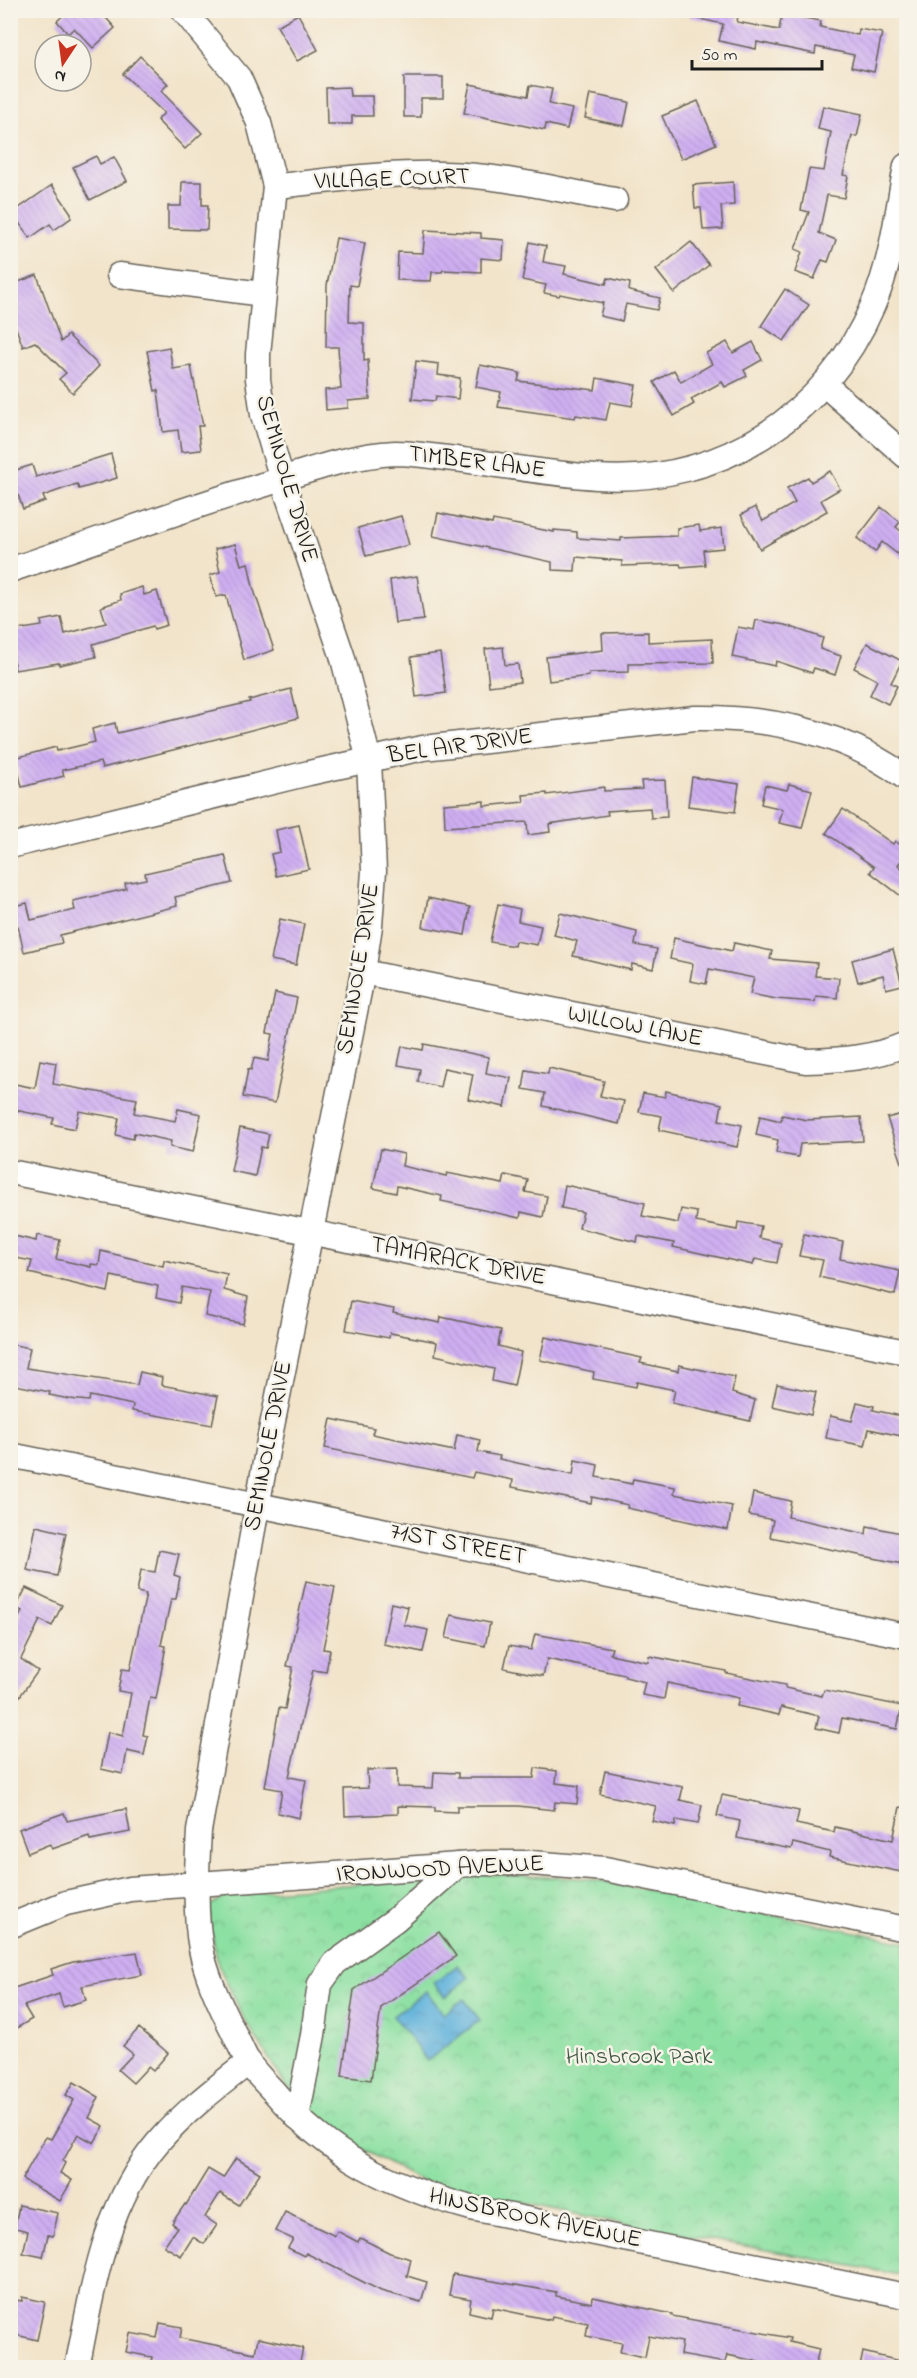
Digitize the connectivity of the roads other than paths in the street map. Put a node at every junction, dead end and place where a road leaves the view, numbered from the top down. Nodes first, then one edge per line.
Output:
1 (183, 10) edge
2 (906, 166) edge
3 (274, 186) junction
4 (615, 200) dead end
5 (119, 276) dead end
6 (263, 294) junction
7 (824, 384) junction
8 (906, 456) edge
9 (282, 479) junction
10 (10, 570) edge
11 (369, 760) junction
12 (906, 778) edge
13 (10, 846) edge
14 (363, 972) junction
15 (906, 1044) edge
16 (10, 1172) edge
17 (311, 1232) junction
18 (906, 1352) edge
19 (10, 1455) edge
20 (257, 1505) junction
21 (906, 1636) edge
22 (458, 1865) junction
23 (195, 1885) junction
24 (10, 1926) edge
25 (906, 1929) edge
26 (249, 2062) junction
27 (297, 2117) junction
28 (906, 2296) edge
29 (77, 2367) edge

1 - 3 street, SEMINOLE DRIVE
2 - 7 street, TIMBER LANE
3 - 4 street, VILLAGE COURT
3 - 6 street, SEMINOLE DRIVE
5 - 6 street
6 - 9 street, SEMINOLE DRIVE
7 - 8 street
7 - 9 street, TIMBER LANE
9 - 10 street, TIMBER LANE
9 - 11 street, SEMINOLE DRIVE
11 - 12 street, BEL AIR DRIVE
11 - 13 street, BEL AIR DRIVE
11 - 14 street, SEMINOLE DRIVE
14 - 15 street, WILLOW LANE
14 - 17 street, SEMINOLE DRIVE
16 - 17 street, TAMARACK DRIVE
17 - 18 street, TAMARACK DRIVE
17 - 20 street, SEMINOLE DRIVE
19 - 20 street, 71ST STREET
20 - 21 street, 71ST STREET
20 - 23 street, SEMINOLE DRIVE
22 - 23 street, IRONWOOD AVENUE
22 - 25 street, IRONWOOD AVENUE
22 - 27 street
23 - 24 street, IRONWOOD AVENUE
23 - 26 street, HINSBROOK AVENUE
26 - 27 street, HINSBROOK AVENUE
26 - 29 street
27 - 28 street, HINSBROOK AVENUE

